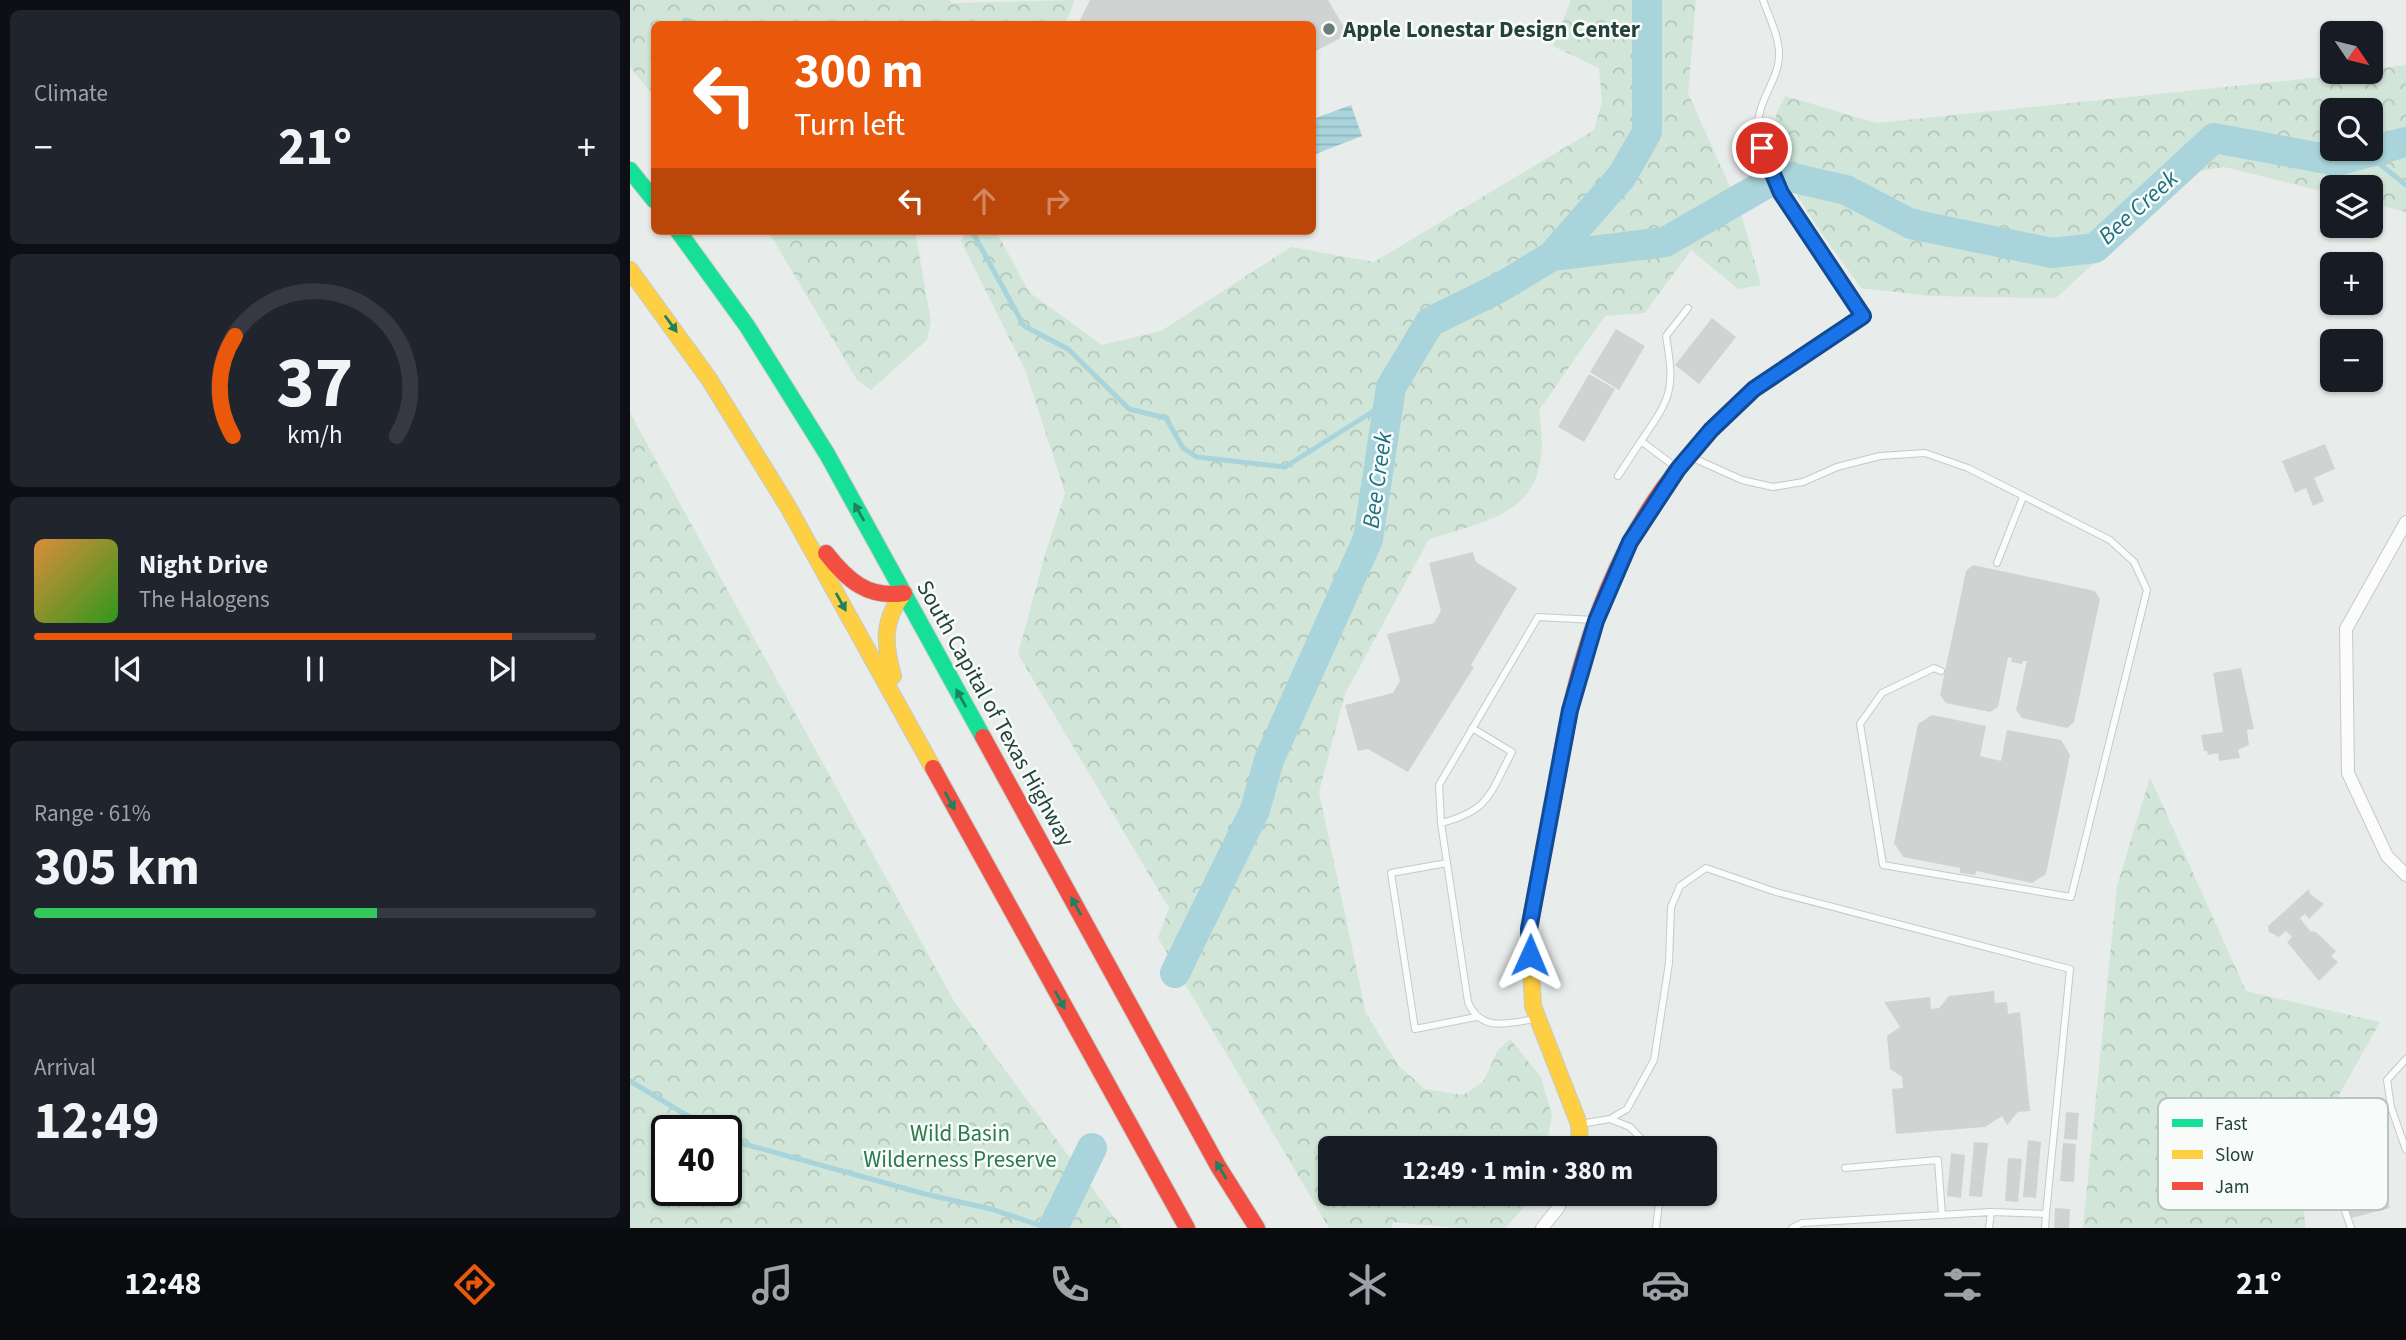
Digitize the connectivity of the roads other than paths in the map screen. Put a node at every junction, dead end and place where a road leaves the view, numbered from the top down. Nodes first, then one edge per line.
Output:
1 (1763, 0) edge
2 (630, 170) edge
3 (651, 196) edge
4 (681, 235) edge
5 (630, 270) edge
6 (1688, 309) dead end
7 (1863, 316) joint
8 (1641, 441) junction
9 (1684, 463) junction
10 (1618, 476) dead end
11 (772, 480) junction
12 (2023, 496) junction
13 (2406, 522) edge
14 (1997, 563) dead end
15 (904, 593) junction
16 (1596, 621) junction
17 (1941, 671) dead end
18 (907, 723) junction
19 (1472, 728) junction
20 (1441, 823) junction
21 (1447, 863) junction
22 (2406, 875) edge
23 (1476, 1017) junction
24 (1537, 1019) junction
25 (2406, 1059) edge
26 (1610, 1119) junction
27 (1579, 1124) junction
28 (1580, 1136) edge
29 (1639, 1136) edge
30 (2406, 1150) edge
31 (1845, 1168) dead end
32 (1559, 1206) edge
33 (1659, 1206) edge
34 (2345, 1210) edge
35 (1991, 1212) junction
36 (2046, 1214) junction
37 (1942, 1215) junction
38 (1187, 1228) edge
39 (1257, 1228) edge
40 (1542, 1228) edge
41 (1656, 1228) edge
42 (1792, 1228) edge
43 (1989, 1228) edge
44 (2045, 1228) edge
45 (2351, 1228) edge

1 - 7 lane
2 - 3 main road
15 -> 4 main road, South Capital of Texas Highway
5 -> 11 main road
6 - 8 lane
7 - 9 main road
8 - 9 lane
8 - 10 lane
9 - 12 lane
9 - 16 main road
11 - 15 main road
11 -> 18 main road
12 - 14 lane
12 - 17 lane
13 - 22 street
15 - 18 main road
39 -> 15 main road, South Capital of Texas Highway
16 - 19 lane
16 - 24 main road
18 -> 38 main road
19 - 20 lane
19 - 20 lane
20 - 21 lane
21 - 23 lane
21 - 23 lane
23 - 24 lane
24 - 27 main road
25 - 30 lane
26 - 27 lane
26 - 29 lane
26 - 36 lane
27 - 28 main road
31 - 37 lane
32 - 40 street
33 - 41 lane
34 - 45 lane
35 - 36 lane
35 - 37 lane
35 - 43 lane
36 - 44 lane
37 - 42 lane

